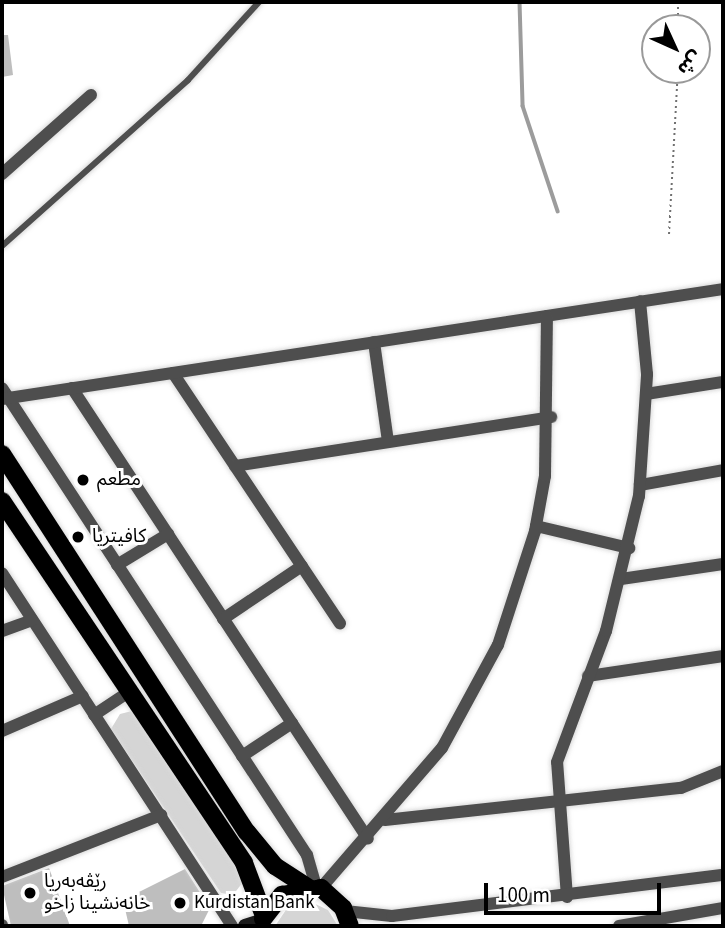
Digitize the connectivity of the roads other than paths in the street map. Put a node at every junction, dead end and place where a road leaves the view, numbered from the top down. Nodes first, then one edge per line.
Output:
1 (259, 2) edge
2 (91, 95) dead end
3 (2, 174) edge
4 (2, 246) edge
5 (723, 289) edge
6 (640, 301) junction
7 (547, 316) junction
8 (374, 342) junction
9 (173, 373) junction
10 (723, 382) edge
11 (72, 388) junction
12 (646, 394) junction
13 (4, 395) edge
14 (551, 417) junction
15 (388, 441) junction
16 (2, 454) edge
17 (235, 466) junction
18 (723, 471) edge
19 (640, 485) junction
20 (2, 501) edge
21 (536, 526) junction
22 (168, 534) junction
23 (629, 548) junction
24 (723, 564) edge
25 (117, 565) junction
26 (302, 566) junction
27 (2, 573) edge
28 (621, 579) junction
29 (32, 620) junction
30 (223, 620) junction
31 (340, 623) dead end
32 (2, 631) edge
33 (723, 656) edge
34 (588, 676) junction
35 (130, 691) junction
36 (83, 696) junction
37 (94, 715) junction
38 (292, 723) junction
39 (2, 731) edge
40 (242, 756) junction
41 (723, 771) edge
42 (558, 802) junction
43 (161, 815) junction
44 (385, 820) junction
45 (368, 839) junction
46 (723, 875) edge
47 (2, 877) edge
48 (316, 888) junction
49 (567, 897) junction
50 (723, 908) edge
51 (347, 919) edge
52 (263, 921) edge
53 (232, 926) edge
54 (245, 926) edge
55 (619, 926) edge

1 - 4 lane
2 - 3 street
5 - 6 street
6 - 7 street
6 - 12 street
7 - 8 street
7 - 14 street
8 - 9 street
8 - 15 street
9 - 11 street
9 - 17 street
10 - 12 street
11 - 13 street
11 - 22 street
12 - 19 street
13 - 25 street
14 - 15 street
14 - 21 street
15 - 17 street
16 - 48 main road
17 - 26 street
18 - 19 street
19 - 23 street
20 - 35 main road
21 - 23 street
21 - 44 street
22 - 25 street
22 - 30 street
23 - 28 street
24 - 28 street
25 - 40 street
26 - 30 street
26 - 31 street
27 - 29 street
28 - 34 street
29 - 32 street
29 - 36 street
30 - 38 street
33 - 34 street
34 - 42 street
35 - 37 street
35 - 52 main road
36 - 37 street
36 - 39 street
37 - 43 street
38 - 40 street
38 - 45 street
40 - 48 street
41 - 42 street
42 - 44 street
42 - 49 street
43 - 47 street
43 - 53 street
44 - 45 street
45 - 48 street
46 - 49 street
48 - 51 main road
48 - 52 main road
49 - 51 street
50 - 55 street
52 - 54 main road

